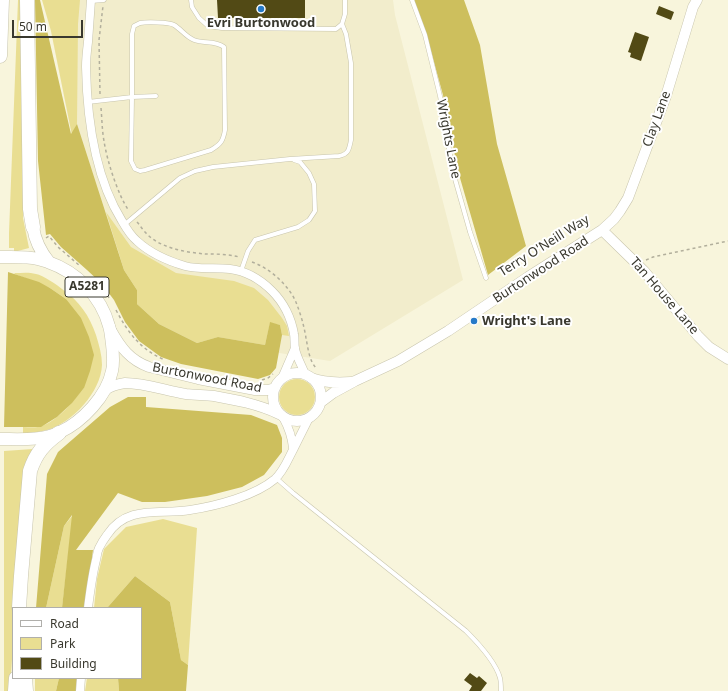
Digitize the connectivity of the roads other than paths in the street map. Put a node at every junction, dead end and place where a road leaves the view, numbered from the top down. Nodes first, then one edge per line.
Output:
1 (2, 0) edge
2 (27, 0) edge
3 (104, 0) edge
4 (191, 0) edge
5 (345, 0) edge
6 (412, 0) edge
7 (697, 0) edge
8 (91, 1) edge
9 (342, 24) junction
10 (0, 56) edge
11 (156, 96) dead end
12 (132, 97) junction
13 (88, 102) junction
14 (290, 159) junction
15 (124, 225) junction
16 (33, 227) joint
17 (602, 230) junction
18 (0, 256) edge
19 (49, 262) junction
20 (241, 271) junction
21 (486, 278) dead end
22 (109, 326) junction
23 (295, 348) junction
24 (728, 359) edge
25 (278, 376) junction
26 (308, 376) junction
27 (356, 381) junction
28 (275, 388) junction
29 (105, 390) junction
30 (321, 402) junction
31 (281, 416) junction
32 (309, 418) junction
33 (59, 433) junction
34 (0, 439) edge
35 (293, 449) junction
36 (276, 478) junction
37 (21, 607) edge
38 (88, 607) edge
39 (16, 679) edge
40 (25, 679) edge
41 (81, 679) edge
42 (15, 691) edge
43 (26, 691) edge
44 (80, 691) edge
45 (501, 691) edge

1 - 10 highway
2 - 16 highway
3 - 8 lane
4 - 9 lane
5 - 9 lane
6 - 21 lane, Wrights Lane
7 - 17 street, Clay Lane
8 - 13 street
9 - 14 lane
11 - 12 lane
12 - 12 lane
12 - 13 lane
13 - 15 street
14 - 15 lane
14 - 20 lane
15 - 20 street
16 - 19 main road
17 - 24 street, Tan House Lane
17 - 27 street, Burtonwood Road
18 - 19 main road, A5281
19 - 22 main road, A5281
20 - 23 street
22 - 28 street, Burtonwood Road
22 - 29 main road, A5281
23 - 25 street
23 - 26 street
25 - 26 street
25 - 28 street
26 - 27 street, Burtonwood Road
26 - 30 street
27 - 30 street, Burtonwood Road
28 - 31 street
29 - 31 street, Burtonwood Road
29 - 33 main road, A5281
30 - 32 street
31 - 32 street
31 - 35 street
32 - 35 street
33 - 34 main road, A5281
33 - 37 highway
35 - 36 street
36 - 38 street
36 - 45 lane
39 - 42 highway
40 - 43 highway
41 - 44 street

